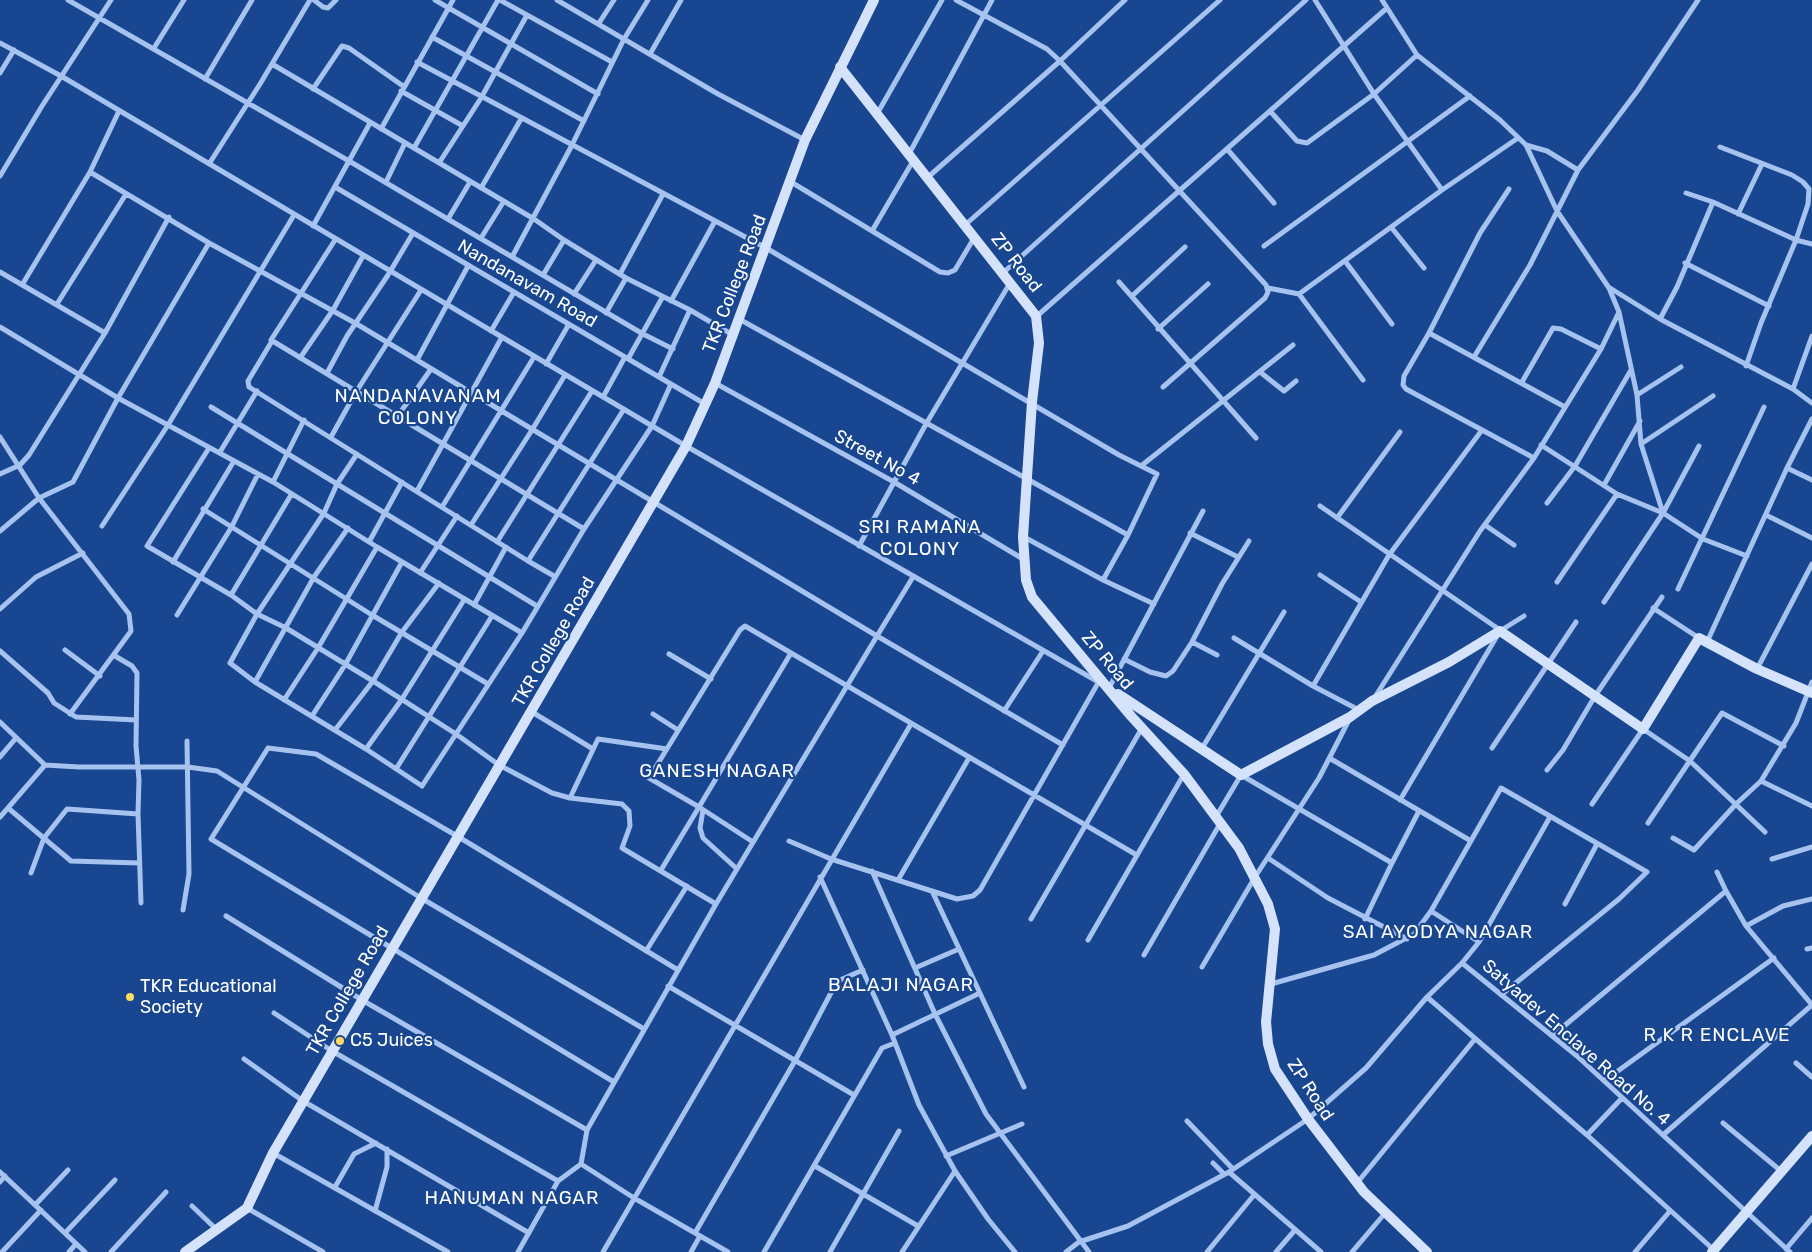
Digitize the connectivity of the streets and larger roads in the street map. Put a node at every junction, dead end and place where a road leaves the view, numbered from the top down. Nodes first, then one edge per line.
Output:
1 (68, 0) edge
2 (111, 0) edge
3 (184, 0) edge
4 (252, 0) edge
5 (312, 0) edge
6 (336, 0) edge
7 (435, 0) edge
8 (454, 0) edge
9 (499, 0) edge
10 (558, 0) edge
11 (614, 0) edge
12 (648, 0) edge
13 (681, 0) edge
14 (874, 0) edge
15 (942, 0) edge
16 (956, 0) edge
17 (992, 0) edge
18 (1125, 0) edge
19 (1220, 0) edge
20 (1306, 0) edge
21 (1315, 0) edge
22 (1382, 0) edge
23 (1698, 0) edge
24 (448, 8) junction
25 (1387, 8) junction
26 (527, 15) junction
27 (984, 16) junction
28 (101, 18) junction
29 (599, 23) junction
30 (482, 27) junction
31 (432, 37) junction
32 (624, 39) junction
33 (0, 43) edge
34 (512, 44) junction
35 (1345, 45) junction
36 (154, 48) junction
37 (14, 50) junction
38 (650, 54) junction
39 (1417, 54) junction
40 (466, 55) junction
41 (1060, 61) junction
42 (417, 62) junction
43 (612, 62) junction
44 (272, 64) junction
45 (840, 68) junction
46 (496, 71) junction
47 (0, 72) edge
48 (61, 76) junction
49 (205, 80) junction
50 (450, 81) junction
51 (402, 88) junction
52 (313, 90) junction
53 (598, 94) junction
54 (1374, 94) junction
55 (1470, 96) junction
56 (481, 98) junction
57 (247, 103) junction
58 (1100, 106) junction
59 (119, 110) junction
60 (435, 110) junction
61 (1270, 111) junction
62 (877, 114) junction
63 (521, 119) junction
64 (584, 121) junction
65 (370, 123) junction
66 (463, 126) junction
67 (380, 129) junction
68 (1518, 138) junction
69 (805, 140) junction
70 (1408, 142) junction
71 (404, 143) junction
72 (1526, 145) junction
73 (572, 147) junction
74 (1720, 147) dead end
75 (414, 148) junction
76 (1227, 149) junction
77 (1141, 150) junction
78 (911, 158) junction
79 (349, 161) junction
80 (439, 163) junction
81 (208, 164) junction
82 (1762, 164) junction
83 (1578, 170) junction
84 (90, 172) junction
85 (0, 176) edge
86 (927, 178) junction
87 (386, 182) junction
88 (470, 182) junction
89 (791, 182) junction
90 (335, 187) junction
91 (481, 188) junction
92 (1509, 189) dead end
93 (1442, 190) junction
94 (1179, 191) junction
95 (1686, 193) dead end
96 (126, 194) junction
97 (663, 194) junction
98 (504, 201) junction
99 (1274, 202) dead end
100 (1714, 202) junction
101 (1557, 211) junction
102 (1738, 214) junction
103 (294, 215) junction
104 (169, 217) junction
105 (448, 219) junction
106 (534, 219) junction
107 (715, 222) junction
108 (965, 225) junction
109 (313, 226) junction
110 (1391, 227) junction
111 (872, 231) junction
112 (413, 233) junction
113 (974, 237) junction
114 (481, 238) junction
115 (335, 240) junction
116 (564, 240) junction
117 (1796, 240) junction
118 (209, 243) junction
119 (1812, 244) edge
120 (1264, 246) dead end
121 (1184, 247) dead end
122 (766, 248) junction
123 (363, 256) junction
124 (512, 257) junction
125 (596, 260) junction
126 (1345, 261) junction
127 (1685, 263) junction
128 (468, 266) junction
129 (1424, 268) dead end
130 (260, 270) junction
131 (0, 272) edge
132 (390, 272) junction
133 (1004, 272) junction
134 (620, 274) junction
135 (543, 276) junction
136 (626, 278) junction
137 (1010, 282) junction
138 (1118, 282) dead end
139 (1208, 284) dead end
140 (22, 285) junction
141 (1268, 288) junction
142 (1609, 288) junction
143 (421, 290) junction
144 (301, 292) junction
145 (514, 292) junction
146 (574, 294) junction
147 (1299, 294) junction
148 (1132, 296) junction
149 (662, 298) junction
150 (671, 301) junction
151 (57, 304) junction
152 (447, 305) junction
153 (1769, 306) junction
154 (334, 310) junction
155 (690, 310) junction
156 (606, 312) junction
157 (1619, 312) junction
158 (1036, 316) junction
159 (739, 319) junction
160 (1660, 319) junction
161 (355, 323) junction
162 (569, 324) junction
163 (1392, 324) dead end
164 (0, 327) edge
165 (1158, 329) junction
166 (491, 331) junction
167 (105, 333) junction
168 (643, 334) junction
169 (1429, 334) junction
170 (733, 335) junction
171 (1812, 336) edge
172 (502, 338) junction
173 (272, 341) junction
174 (387, 342) junction
175 (1293, 345) dead end
176 (673, 349) junction
177 (1601, 349) junction
178 (534, 357) junction
179 (1474, 357) junction
180 (300, 358) junction
181 (627, 358) junction
182 (417, 360) junction
183 (546, 364) junction
184 (961, 364) junction
185 (1190, 365) junction
186 (1746, 366) junction
187 (1681, 367) dead end
188 (431, 369) junction
189 (1632, 369) junction
190 (1260, 372) junction
191 (79, 373) junction
192 (327, 373) junction
193 (565, 375) junction
194 (659, 377) junction
195 (1363, 380) dead end
196 (1296, 381) dead end
197 (1522, 382) junction
198 (715, 383) junction
199 (671, 384) junction
200 (1163, 388) dead end
201 (1793, 389) junction
202 (592, 390) junction
203 (257, 391) junction
204 (356, 392) junction
205 (470, 392) junction
206 (1637, 395) junction
207 (1713, 396) dead end
208 (603, 397) junction
209 (118, 398) junction
210 (1032, 402) junction
211 (1224, 402) junction
212 (1812, 403) edge
213 (706, 404) junction
214 (210, 407) dead end
215 (1564, 407) junction
216 (1764, 407) dead end
217 (624, 409) junction
218 (501, 411) junction
219 (397, 417) junction
220 (1812, 419) edge
221 (304, 420) junction
222 (1641, 420) junction
223 (238, 424) junction
224 (926, 424) junction
225 (168, 425) junction
226 (652, 426) junction
227 (532, 430) junction
228 (1482, 430) junction
229 (1400, 432) dead end
230 (0, 437) edge
231 (331, 437) junction
232 (1256, 438) dead end
233 (444, 443) junction
234 (1641, 444) junction
235 (1542, 445) junction
236 (558, 446) junction
237 (686, 446) junction
238 (1699, 446) dead end
239 (210, 448) junction
240 (220, 452) junction
241 (287, 454) junction
242 (357, 454) junction
243 (1534, 458) junction
244 (471, 460) junction
245 (234, 461) junction
246 (589, 462) junction
247 (20, 465) junction
248 (1141, 466) junction
249 (1575, 466) junction
250 (1787, 468) junction
251 (0, 474) edge
252 (258, 474) junction
253 (502, 478) junction
254 (617, 479) junction
255 (1028, 480) junction
256 (1812, 480) edge
257 (273, 482) junction
258 (402, 482) junction
259 (894, 482) junction
260 (337, 484) junction
261 (1604, 485) junction
262 (417, 491) junction
263 (528, 494) junction
264 (1617, 494) junction
265 (291, 495) junction
266 (39, 498) junction
267 (1547, 503) dead end
268 (654, 504) junction
269 (1320, 506) dead end
270 (442, 507) junction
271 (203, 509) junction
272 (1203, 511) dead end
273 (558, 512) junction
274 (324, 513) junction
275 (1663, 513) junction
276 (385, 514) junction
277 (457, 516) junction
278 (1766, 516) junction
279 (1337, 518) junction
280 (471, 525) junction
281 (1485, 525) junction
282 (102, 526) dead end
283 (231, 528) junction
284 (348, 528) junction
285 (584, 529) junction
286 (0, 531) edge
287 (1190, 532) junction
288 (1128, 535) junction
289 (1023, 537) junction
290 (1812, 538) edge
291 (1703, 539) junction
292 (369, 542) junction
293 (497, 542) junction
294 (1249, 542) dead end
295 (259, 544) junction
296 (1514, 545) dead end
297 (438, 546) junction
298 (859, 546) junction
299 (377, 547) junction
300 (506, 547) junction
301 (83, 553) junction
302 (1389, 555) junction
303 (1747, 556) junction
304 (1238, 557) junction
305 (1023, 559) junction
306 (528, 561) junction
307 (173, 562) junction
308 (402, 562) junction
309 (290, 564) junction
310 (1812, 564) edge
311 (420, 573) junction
312 (1320, 575) dead end
313 (488, 576) junction
314 (554, 576) junction
315 (314, 577) junction
316 (913, 577) junction
317 (199, 579) junction
318 (1103, 580) junction
319 (1557, 582) dead end
320 (439, 583) junction
321 (1678, 589) dead end
322 (1442, 591) junction
323 (231, 596) junction
324 (1662, 597) dead end
325 (347, 599) junction
326 (464, 600) junction
327 (1361, 602) junction
328 (1604, 602) dead end
329 (1154, 604) junction
330 (474, 605) junction
331 (537, 606) junction
332 (1653, 608) junction
333 (0, 609) edge
334 (1284, 612) dead end
335 (257, 614) junction
336 (177, 615) dead end
337 (372, 615) junction
338 (492, 616) junction
339 (1524, 616) dead end
340 (1576, 622) dead end
341 (286, 628) junction
342 (1500, 630) junction
343 (402, 632) junction
344 (522, 633) junction
345 (877, 636) junction
346 (1234, 638) dead end
347 (1703, 640) junction
348 (1192, 642) junction
349 (318, 648) junction
350 (432, 649) junction
351 (65, 650) dead end
352 (0, 651) edge
353 (1043, 652) junction
354 (791, 653) junction
355 (1260, 653) junction
356 (670, 654) dead end
357 (1217, 655) dead end
358 (115, 656) junction
359 (1124, 659) junction
360 (1548, 664) junction
361 (345, 665) junction
362 (461, 666) junction
363 (1756, 669) junction
364 (100, 676) junction
365 (710, 678) junction
366 (373, 681) junction
367 (255, 682) junction
368 (1098, 683) junction
369 (488, 684) junction
370 (847, 686) junction
371 (1312, 686) junction
372 (1109, 688) junction
373 (1811, 689) edge
374 (1595, 696) junction
375 (402, 699) junction
376 (284, 700) junction
377 (1372, 701) junction
378 (1359, 710) junction
379 (1004, 711) junction
380 (532, 712) junction
381 (70, 714) junction
382 (653, 714) dead end
383 (312, 716) junction
384 (428, 717) junction
385 (1350, 717) junction
386 (136, 720) junction
387 (0, 722) edge
388 (911, 724) junction
389 (1143, 728) junction
390 (1643, 729) junction
391 (335, 730) junction
392 (678, 730) junction
393 (456, 734) junction
394 (16, 738) junction
395 (187, 741) dead end
396 (1063, 745) junction
397 (1784, 746) junction
398 (1492, 748) dead end
399 (366, 749) junction
400 (593, 749) junction
401 (667, 749) junction
402 (1201, 750) junction
403 (0, 757) edge
404 (969, 758) junction
405 (1331, 758) junction
406 (1690, 761) junction
407 (45, 765) junction
408 (499, 765) junction
409 (139, 766) junction
410 (188, 767) junction
411 (396, 769) junction
412 (1546, 770) dead end
413 (1184, 774) junction
414 (1241, 774) junction
415 (1761, 780) junction
416 (243, 789) junction
417 (1034, 795) junction
418 (570, 798) junction
419 (1400, 800) junction
420 (1592, 804) dead end
421 (1736, 804) junction
422 (1812, 806) edge
423 (8, 808) junction
424 (701, 809) junction
425 (1299, 810) junction
426 (1419, 811) junction
427 (138, 814) junction
428 (0, 817) edge
429 (1550, 817) junction
430 (1219, 818) junction
431 (1648, 823) dead end
432 (1084, 825) junction
433 (1765, 832) dead end
434 (457, 836) junction
435 (44, 838) junction
436 (1673, 838) dead end
437 (789, 841) dead end
438 (1471, 841) junction
439 (753, 842) junction
440 (1597, 844) junction
441 (1812, 847) edge
442 (1135, 854) junction
443 (1268, 858) junction
444 (831, 859) junction
445 (1772, 859) dead end
446 (139, 863) junction
447 (1392, 863) junction
448 (737, 869) junction
449 (661, 870) junction
450 (872, 871) junction
451 (1717, 872) dead end
452 (31, 873) dead end
453 (820, 877) junction
454 (1255, 877) junction
455 (898, 880) junction
456 (687, 886) junction
457 (932, 891) junction
458 (1726, 891) junction
459 (421, 898) junction
460 (1812, 899) edge
461 (141, 903) dead end
462 (716, 904) junction
463 (1564, 904) dead end
464 (183, 910) dead end
465 (1431, 911) junction
466 (226, 916) dead end
467 (1031, 918) dead end
468 (1365, 919) junction
469 (1746, 926) junction
470 (1407, 939) junction
471 (1088, 940) dead end
472 (1479, 942) junction
473 (392, 948) junction
474 (959, 949) junction
475 (646, 951) junction
476 (1144, 956) dead end
477 (1774, 958) junction
478 (1462, 962) junction
479 (1202, 967) dead end
480 (915, 968) junction
481 (678, 970) junction
482 (863, 970) junction
483 (1271, 984) junction
484 (668, 986) junction
485 (980, 993) junction
486 (1501, 995) junction
487 (1427, 997) junction
488 (362, 1000) junction
489 (1812, 1005) edge
490 (274, 1013) dead end
491 (935, 1014) junction
492 (734, 1025) junction
493 (644, 1029) junction
494 (892, 1035) junction
495 (1552, 1036) junction
496 (1475, 1039) junction
497 (895, 1043) junction
498 (332, 1051) junction
499 (244, 1059) dead end
500 (796, 1059) junction
501 (1796, 1063) dead end
502 (1812, 1077) edge
503 (1604, 1081) junction
504 (614, 1082) junction
505 (1024, 1087) dead end
506 (854, 1095) junction
507 (1622, 1098) junction
508 (303, 1100) junction
509 (1308, 1119) junction
510 (1187, 1121) dead end
511 (1723, 1123) dead end
512 (1022, 1124) dead end
513 (587, 1130) junction
514 (900, 1131) dead end
515 (1000, 1133) junction
516 (1587, 1135) junction
517 (1663, 1135) junction
518 (1812, 1136) edge
519 (376, 1143) junction
520 (386, 1149) junction
521 (273, 1152) junction
522 (946, 1156) junction
523 (1213, 1163) dead end
524 (581, 1164) junction
525 (815, 1166) junction
526 (68, 1170) dead end
527 (955, 1171) junction
528 (1781, 1171) junction
529 (0, 1172) edge
530 (1229, 1172) junction
531 (5, 1176) junction
532 (115, 1180) dead end
533 (558, 1181) junction
534 (0, 1182) edge
535 (1357, 1183) junction
536 (335, 1187) junction
537 (166, 1192) dead end
538 (863, 1193) junction
539 (1254, 1195) junction
540 (634, 1198) junction
541 (35, 1205) junction
542 (192, 1206) dead end
543 (247, 1208) junction
544 (41, 1210) junction
545 (375, 1211) junction
546 (1670, 1211) junction
547 (1386, 1212) junction
548 (1746, 1213) junction
549 (1812, 1218) edge
550 (918, 1226) junction
551 (217, 1229) junction
552 (1294, 1230) junction
553 (65, 1233) junction
554 (528, 1233) junction
555 (698, 1234) junction
556 (1079, 1242) junction
557 (76, 1244) junction
558 (1788, 1250) edge
559 (1714, 1251) edge
560 (2, 1252) edge
561 (69, 1252) edge
562 (85, 1252) edge
563 (111, 1252) edge
564 (184, 1252) edge
565 (324, 1252) edge
566 (448, 1252) edge
567 (518, 1252) edge
568 (603, 1252) edge
569 (690, 1252) edge
570 (728, 1252) edge
571 (764, 1252) edge
572 (830, 1252) edge
573 (902, 1252) edge
574 (1015, 1252) edge
575 (1066, 1252) edge
576 (1089, 1252) edge
577 (1207, 1252) edge
578 (1276, 1252) edge
579 (1321, 1252) edge
580 (1352, 1252) edge
581 (1427, 1252) edge
582 (1636, 1252) edge

1 - 28 street
2 - 28 street
3 - 36 street
4 - 49 street
5 - 6 street
5 - 44 street
7 - 24 street
8 - 24 street
9 - 26 street
9 - 30 street
10 - 29 street
11 - 29 street
12 - 32 street
13 - 38 street
14 - 45 street, TKR College Road
15 - 62 street
16 - 27 street
17 - 27 street
18 - 41 street
19 - 58 street
20 - 77 street
21 - 35 street
22 - 25 street
23 - 83 street
24 - 30 street
24 - 31 street
25 - 35 street
25 - 39 street
26 - 34 street
26 - 43 street
27 - 41 street
27 - 78 street
28 - 36 street
28 - 48 street
29 - 32 street
30 - 34 street
30 - 40 street
31 - 40 street
31 - 42 street
32 - 38 street
32 - 43 street
33 - 37 street
34 - 46 street
34 - 53 street
35 - 54 street
35 - 61 street
36 - 49 street
37 - 47 street
37 - 48 street
38 - 69 street
39 - 54 street
39 - 55 street
40 - 46 street
40 - 50 street
41 - 58 street
41 - 86 street
42 - 50 street
42 - 51 street
43 - 53 street
44 - 52 street
44 - 57 street
45 - 62 street, ZP Road
45 - 69 street, TKR College Road
46 - 56 street
46 - 64 street
48 - 59 street
48 - 85 street
49 - 57 street
50 - 56 street
50 - 60 street
51 - 52 street
51 - 60 street
51 - 67 street
52 - 65 street
53 - 64 street
54 - 61 street
54 - 70 street
55 - 68 street
55 - 70 street
56 - 63 street
56 - 66 street
57 - 79 street
57 - 81 street
58 - 77 street
58 - 108 street
59 - 81 street
59 - 84 street
60 - 66 street
60 - 75 street
61 - 76 street
62 - 78 street, ZP Road
63 - 73 street
63 - 91 street
64 - 73 street
65 - 67 street
65 - 79 street
66 - 80 street
67 - 71 street
68 - 72 street
68 - 93 street
69 - 89 street, TKR College Road
70 - 93 street
70 - 120 street
71 - 75 street
71 - 87 street
72 - 83 street
72 - 101 street
73 - 97 street
73 - 106 street
74 - 82 street
75 - 80 street
76 - 94 street
76 - 99 street
77 - 94 street
77 - 133 street
78 - 86 street, ZP Road
78 - 111 street
79 - 87 street
79 - 90 street
80 - 88 street
81 - 103 street
82 - 102 street
82 - 117 street
83 - 101 street
84 - 96 street
84 - 140 street
86 - 108 street, ZP Road
87 - 105 street
88 - 91 street
88 - 105 street
89 - 111 street
89 - 122 street, TKR College Road
90 - 109 street
90 - 112 street, Nandanavam Road
91 - 98 street
92 - 169 street
93 - 110 street
94 - 141 street
94 - 158 street
95 - 100 street
96 - 104 street
96 - 151 street
97 - 107 street
97 - 134 street
98 - 106 street
98 - 114 street
100 - 102 street
100 - 127 street
101 - 142 street
101 - 179 street
102 - 117 street
103 - 109 street
103 - 130 street
104 - 118 street
104 - 167 street
105 - 114 street
106 - 116 street
106 - 124 street
107 - 122 street
107 - 150 street
108 - 113 street, ZP Road
109 - 115 street
110 - 126 street
110 - 129 street
111 - 113 street
112 - 128 street, Nandanavam Road
112 - 132 street
113 - 133 street, ZP Road
114 - 124 street
115 - 123 street
115 - 144 street
116 - 125 street
116 - 135 street
117 - 119 street
117 - 153 street
118 - 130 street
118 - 209 street
121 - 148 street
122 - 159 street, TKR College Road
122 - 184 street
123 - 132 street
123 - 154 street
124 - 135 street
125 - 134 street
125 - 146 street
126 - 147 street
126 - 163 street
127 - 153 street
127 - 160 street
128 - 145 street, Nandanavam Road
128 - 152 street
130 - 144 street
130 - 225 street
131 - 140 street
132 - 143 street
132 - 161 street
133 - 137 street, ZP Road
134 - 136 street
135 - 146 street
136 - 149 street
136 - 156 street
137 - 158 street, ZP Road
137 - 184 street
138 - 148 street
139 - 165 street
140 - 151 street
141 - 147 street
141 - 185 street
142 - 157 street
142 - 160 street
143 - 152 street
143 - 174 street
144 - 154 street
144 - 173 street
145 - 162 street, Nandanavam Road
145 - 166 street
146 - 156 street
147 - 195 street
148 - 165 street
149 - 150 street
149 - 168 street
150 - 155 street
151 - 167 street
152 - 166 street
152 - 182 street
153 - 186 street
154 - 161 street
154 - 180 street
155 - 170 street
155 - 176 street
156 - 168 street
157 - 177 street
157 - 189 street
158 - 210 street, ZP Road
159 - 170 street, TKR College Road
159 - 224 street
160 - 186 street
161 - 174 street
161 - 192 street
162 - 181 street, Nandanavam Road
162 - 183 street
164 - 191 street
165 - 185 street
166 - 172 street
167 - 191 street
168 - 176 street
168 - 181 street
169 - 179 street
169 - 228 street
170 - 198 street, TKR College Road
171 - 201 street
172 - 178 street
172 - 205 street
173 - 180 street
173 - 203 street
174 - 182 street
174 - 204 street
175 - 190 street
176 - 194 street
177 - 197 street
177 - 215 street
178 - 183 street
178 - 218 street
179 - 197 street
180 - 192 street
181 - 194 street, Nandanavam Road
181 - 208 street
182 - 188 street
183 - 193 street
184 - 210 street
184 - 224 street
185 - 200 street
185 - 211 street
186 - 201 street
187 - 206 street
188 - 205 street
188 - 219 street
189 - 206 street
189 - 249 street
190 - 196 street
190 - 211 street
191 - 209 street
191 - 247 street
192 - 204 street
193 - 202 street
193 - 227 street
194 - 199 street, Nandanavam Road
197 - 215 street
198 - 213 street, TKR College Road
198 - 259 street, Street No 4
199 - 213 street, Nandanavam Road
199 - 226 street
201 - 212 street
202 - 208 street
202 - 236 street
203 - 221 street
203 - 223 street
204 - 219 street
204 - 231 street
205 - 218 street
205 - 233 street
206 - 222 street
207 - 234 street
208 - 217 street
209 - 225 street
209 - 266 street
210 - 248 street
210 - 255 street, ZP Road
211 - 232 street
211 - 248 street
213 - 237 street, TKR College Road
214 - 223 street
215 - 235 street
216 - 291 street
217 - 226 street
217 - 246 street
218 - 227 street
218 - 244 street
219 - 233 street
220 - 250 street
221 - 231 street
221 - 241 street
222 - 234 street
222 - 261 street
223 - 240 street
223 - 241 street
224 - 255 street
224 - 259 street
225 - 239 street
225 - 282 street
226 - 237 street
226 - 254 street
227 - 236 street
227 - 253 street
228 - 243 street
228 - 302 street
229 - 279 street
230 - 247 street
231 - 242 street
233 - 244 street
233 - 262 street
234 - 275 street
235 - 243 street
235 - 249 street
236 - 246 street
236 - 263 street
237 - 268 street, TKR College Road
237 - 298 street
238 - 275 street
239 - 240 street
239 - 307 street
240 - 245 street
241 - 257 street
241 - 260 street
242 - 258 street
242 - 260 street
243 - 281 street
244 - 253 street
244 - 270 street
245 - 252 street
245 - 271 street
246 - 254 street
246 - 273 street
247 - 251 street
247 - 266 street
248 - 288 street
249 - 261 street
249 - 267 street
250 - 256 street
250 - 278 street
252 - 257 street
252 - 283 street
253 - 263 street
253 - 280 street
254 - 268 street
254 - 285 street
255 - 288 street
255 - 289 street, ZP Road
257 - 265 street
258 - 262 street
258 - 276 street
259 - 298 street
259 - 305 street, Street No 4
260 - 274 street
260 - 276 street
261 - 264 street
262 - 270 street
263 - 273 street
263 - 293 street
264 - 275 street
264 - 319 street
265 - 274 street
265 - 295 street
266 - 286 street
266 - 301 street
268 - 345 street
268 - 380 street, TKR College Road
269 - 279 street
270 - 277 street
271 - 283 street
271 - 307 street
272 - 287 street
273 - 285 street
273 - 306 street
274 - 284 street
274 - 309 street
275 - 291 street
275 - 328 street
276 - 292 street
276 - 297 street
277 - 280 street
277 - 297 street
278 - 290 street
278 - 303 street
279 - 302 street
280 - 293 street
281 - 296 street
281 - 322 street
283 - 295 street
283 - 317 street
284 - 292 street
284 - 315 street
285 - 314 street
287 - 304 street
287 - 329 street
288 - 318 street
289 - 305 street, ZP Road
289 - 318 street
291 - 303 street
291 - 321 street
292 - 299 street
293 - 300 street
294 - 304 street
295 - 309 street
295 - 323 street
297 - 311 street
297 - 313 street
298 - 316 street
299 - 308 street
299 - 325 street
300 - 306 street
300 - 313 street
301 - 333 street
301 - 358 street
302 - 322 street
302 - 327 street
303 - 347 street
304 - 348 street
305 - 372 street, ZP Road
306 - 314 street
307 - 317 street
308 - 311 street
308 - 337 street
309 - 315 street
309 - 335 street
310 - 363 street
311 - 320 street
312 - 327 street
313 - 330 street
313 - 331 street
314 - 331 street
315 - 325 street
315 - 341 street
316 - 345 street
316 - 353 street
317 - 323 street
317 - 336 street
318 - 329 street
320 - 326 street
320 - 343 street
322 - 342 street
322 - 377 street
323 - 335 street
324 - 332 street
325 - 337 street
325 - 349 street
326 - 330 street
326 - 350 street
327 - 371 street
329 - 359 street
330 - 338 street
331 - 344 street
332 - 347 street
332 - 374 street
334 - 355 street
335 - 341 street
335 - 367 street
337 - 343 street
337 - 361 street
338 - 344 street
338 - 362 street
339 - 342 street
340 - 360 street
341 - 349 street
341 - 367 street
342 - 360 street
342 - 377 street
342 - 419 street
343 - 350 street
343 - 366 street
344 - 369 street
345 - 370 street
345 - 379 street
346 - 355 street
347 - 363 street
347 - 390 street
348 - 357 street
348 - 359 street
349 - 361 street
349 - 376 street
350 - 362 street
350 - 375 street
351 - 364 street
352 - 381 street
353 - 368 street
353 - 379 street
354 - 365 street
354 - 370 street
354 - 424 street
355 - 371 street
355 - 402 street
356 - 365 street
358 - 364 street
358 - 386 street
359 - 372 street
360 - 374 street
360 - 398 street
361 - 366 street
361 - 383 street
362 - 369 street
362 - 384 street
363 - 373 street
364 - 381 street
365 - 392 street
366 - 375 street
366 - 391 street
367 - 376 street
368 - 372 street
368 - 396 street
369 - 393 street
370 - 388 street
370 - 439 street
371 - 378 street
372 - 389 street, ZP Road
372 - 402 street
373 - 397 street
374 - 390 street
374 - 412 street
375 - 384 street
375 - 399 street
376 - 383 street
377 - 378 street
378 - 385 street
379 - 396 street
380 - 400 street
380 - 408 street, TKR College Road
381 - 386 street
382 - 392 street
383 - 391 street
384 - 393 street
384 - 411 street
385 - 405 street
385 - 414 street
386 - 409 street
387 - 394 street
388 - 404 street
388 - 444 street
389 - 413 street, ZP Road
389 - 432 street
390 - 406 street
390 - 420 street
391 - 399 street
392 - 401 street
393 - 408 street
393 - 411 street
394 - 403 street
394 - 407 street
395 - 410 street
396 - 417 street
397 - 406 street
397 - 415 street
399 - 411 street
400 - 401 street
400 - 418 street
401 - 424 street
402 - 414 street
404 - 417 street
404 - 455 street
405 - 419 street
405 - 425 street
406 - 421 street
406 - 431 street
407 - 409 street
407 - 423 street
408 - 418 street
408 - 434 street, TKR College Road
409 - 410 street
409 - 427 street
410 - 416 street
410 - 464 street
413 - 430 street, ZP Road
413 - 442 street
414 - 425 street
414 - 430 street
415 - 421 street
415 - 422 street
416 - 434 street
416 - 459 street
416 - 473 street
417 - 432 street
417 - 457 street
418 - 449 street
419 - 426 street
421 - 433 street
421 - 436 street
423 - 428 street
423 - 435 street
424 - 439 street
424 - 448 street
424 - 449 street
425 - 443 street
425 - 447 street
426 - 438 street
426 - 447 street
427 - 435 street
427 - 446 street
429 - 438 street
429 - 440 street
429 - 472 street
430 - 454 street, ZP Road
430 - 476 street
432 - 442 street
432 - 467 street
434 - 459 street, TKR College Road
434 - 475 street
435 - 446 street
435 - 452 street
437 - 444 street
438 - 465 street
439 - 448 street
440 - 463 street
440 - 486 street
441 - 445 street
442 - 471 street
443 - 454 street
443 - 468 street
444 - 450 street
444 - 453 street
446 - 461 street
447 - 468 street
448 - 462 street
449 - 456 street
450 - 455 street
450 - 480 street
451 - 458 street
453 - 482 street
453 - 492 street
454 - 479 street
454 - 483 street, ZP Road
455 - 457 street
456 - 462 street
456 - 475 street
457 - 474 street
458 - 469 street
458 - 495 street
459 - 473 street, TKR College Road
459 - 493 street
460 - 469 street
462 - 481 street
465 - 470 street
465 - 472 street
466 - 488 street
468 - 470 street
469 - 477 street
470 - 483 street
472 - 478 street
473 - 488 street, TKR College Road
473 - 504 street
474 - 480 street
474 - 485 street
475 - 481 street
477 - 489 street
477 - 503 street
478 - 486 street, Satyadev Enclave Road No. 4
478 - 487 street, Satyadev Enclave Road No. 4
480 - 491 street
481 - 484 street
482 - 494 street
482 - 500 street
483 - 509 street, ZP Road
484 - 492 street
484 - 493 street
485 - 491 street
485 - 505 street
486 - 495 street, Satyadev Enclave Road No. 4
487 - 496 street
487 - 509 street, Satyadev Enclave Road No. 4
488 - 498 street, TKR College Road
488 - 513 street
489 - 517 street
490 - 498 street
491 - 494 street
491 - 515 street
492 - 500 street
492 - 540 street
493 - 504 street
494 - 497 street
495 - 503 street, Satyadev Enclave Road No. 4
496 - 516 street
496 - 535 street
497 - 506 street
497 - 522 street
498 - 508 street, TKR College Road
498 - 533 street
499 - 508 street
500 - 506 street
500 - 555 street
501 - 502 street
503 - 507 street, Satyadev Enclave Road No. 4
504 - 513 street
506 - 525 street
507 - 516 street
507 - 517 street, Satyadev Enclave Road No. 4
508 - 519 street
508 - 521 street, TKR College Road
509 - 530 street, Satyadev Enclave Road No. 4
509 - 535 street, ZP Road
510 - 530 street
511 - 528 street
512 - 515 street
513 - 524 street
514 - 538 street
515 - 522 street
515 - 556 street
516 - 546 street
517 - 548 street, Satyadev Enclave Road No. 4
518 - 528 street
519 - 520 street
519 - 536 street
520 - 545 street
520 - 554 street
521 - 536 street
521 - 543 street, TKR College Road
522 - 527 street
523 - 530 street
524 - 533 street
524 - 540 street
525 - 538 street
525 - 571 street
526 - 541 street
527 - 550 street
527 - 574 street
528 - 548 street
529 - 531 street
530 - 539 street
530 - 556 street, Satyadev Enclave Road No. 4
531 - 534 street
531 - 541 street
532 - 553 street
533 - 554 street
535 - 547 street, ZP Road
536 - 545 street
537 - 563 street
538 - 550 street
538 - 572 street
539 - 552 street
539 - 577 street
540 - 555 street
540 - 568 street
541 - 544 street
542 - 551 street
543 - 551 street
543 - 565 street
544 - 553 street
544 - 560 street
545 - 566 street
546 - 559 street
546 - 582 street
547 - 580 street
547 - 581 street, ZP Road
548 - 558 street, Satyadev Enclave Road No. 4
548 - 559 street
549 - 558 street
550 - 573 street
551 - 564 street
552 - 578 street
552 - 579 street
553 - 557 street
554 - 567 street
555 - 569 street
555 - 570 street
556 - 575 street, Satyadev Enclave Road No. 4
556 - 576 street
557 - 561 street
557 - 562 street

